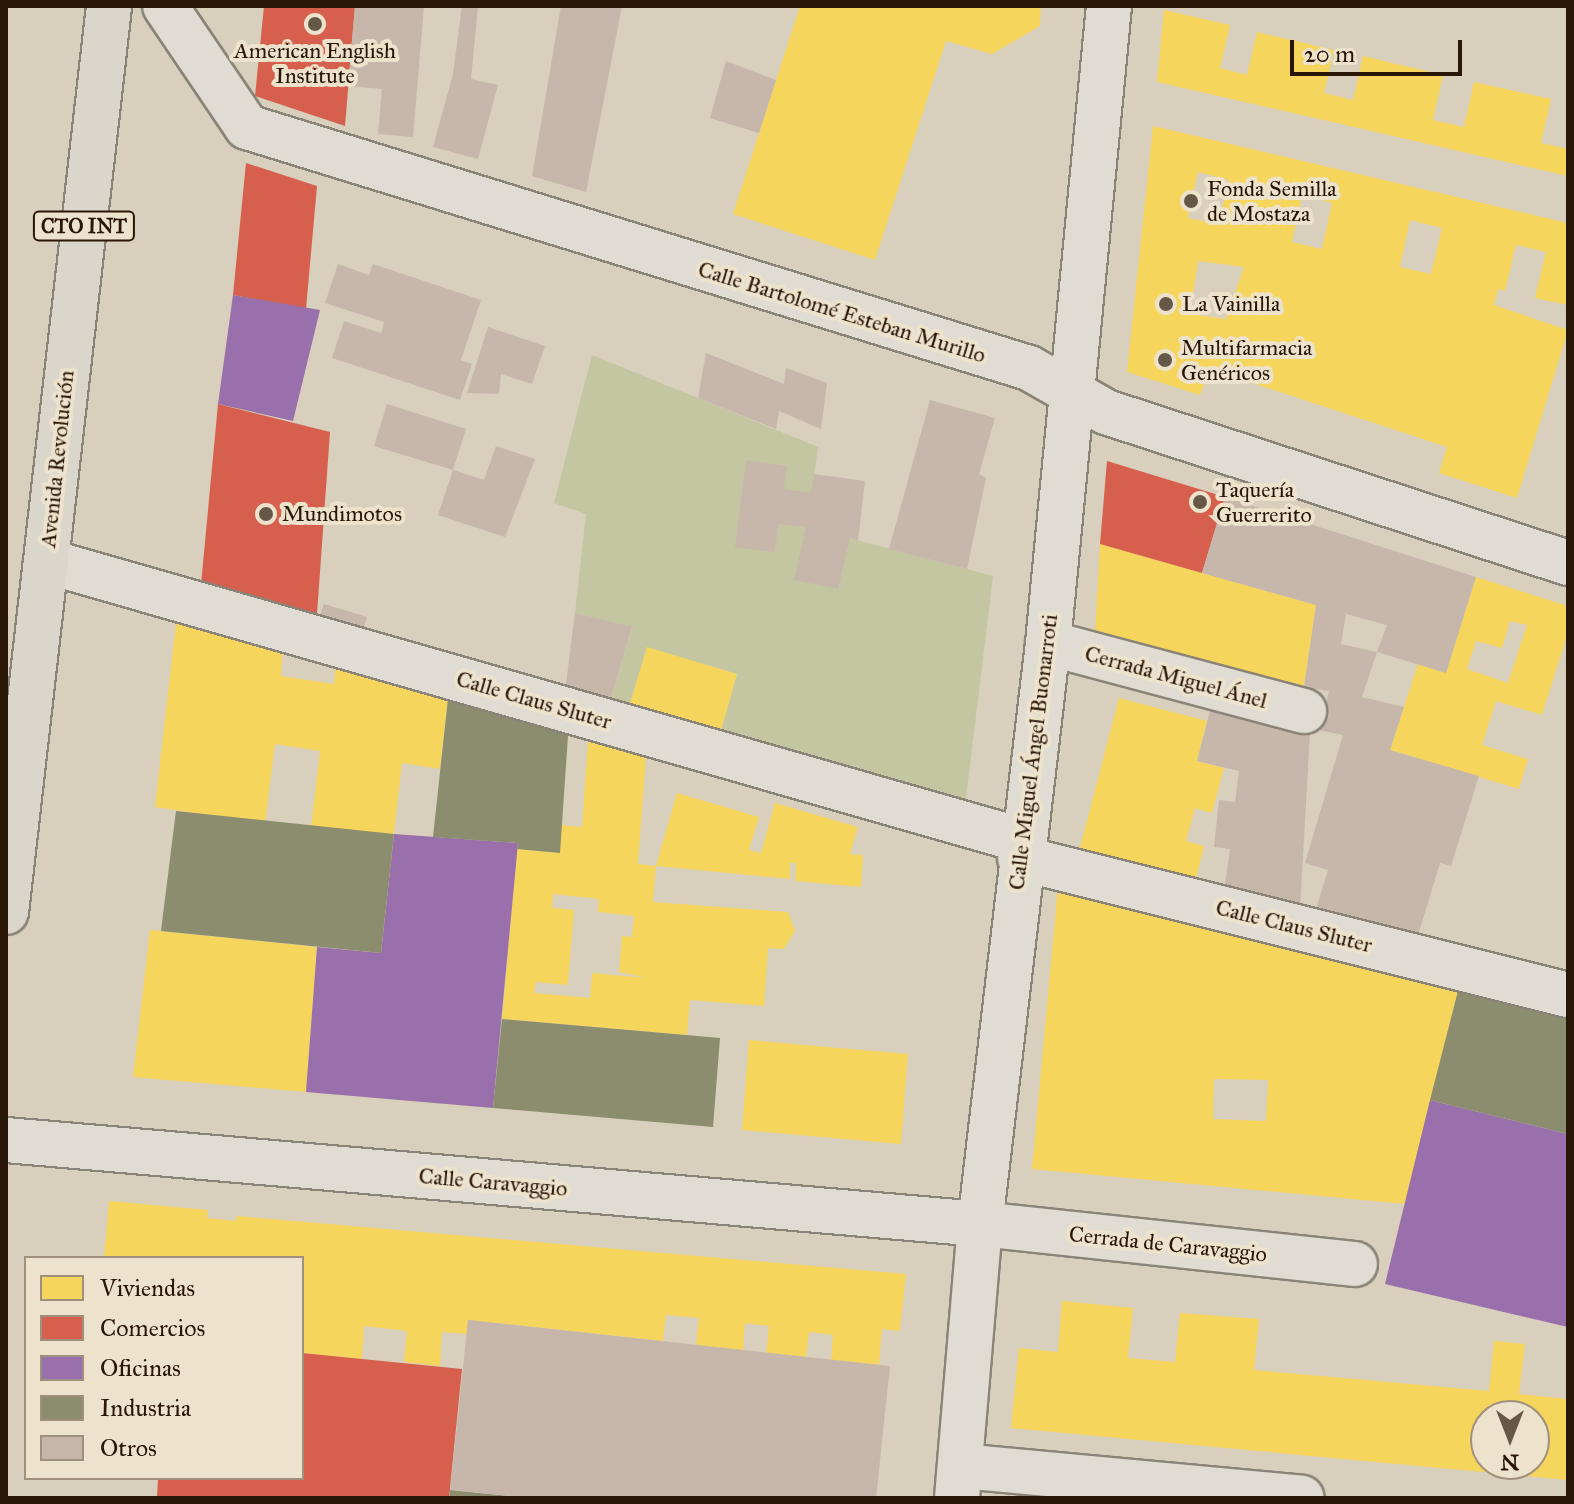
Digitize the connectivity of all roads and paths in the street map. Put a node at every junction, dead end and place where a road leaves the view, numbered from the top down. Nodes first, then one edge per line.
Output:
1 (109, 6) edge
2 (165, 6) edge
3 (1109, 6) edge
4 (1068, 392) junction
5 (46, 561) junction
6 (1568, 563) edge
7 (1048, 643) junction
8 (1304, 711) dead end
9 (1021, 849) junction
10 (6, 912) edge
11 (1568, 995) edge
12 (6, 1140) edge
13 (980, 1224) junction
14 (1355, 1264) dead end
15 (958, 1482) edge
16 (1302, 1498) edge

1 - 5 main road, Avenida Revolución / CTO INT
2 - 4 street, Calle Bartolomé Esteban Murillo
3 - 4 street, Calle Miguel Ángel Buonarroti
4 - 6 street, Calle Bartolomé Esteban Murillo
4 - 7 street, Calle Miguel Ángel Buonarroti
5 - 9 street, Calle Claus Sluter
5 - 10 main road, Avenida Revolución / CTO INT
7 - 8 street, Cerrada Miguel Ánel
7 - 9 street, Calle Miguel Ángel Buonarroti
9 - 11 street, Calle Claus Sluter
9 - 13 street, Calle Miguel Ángel Buonarroti
12 - 13 street, Calle Caravaggio
13 - 14 street, Cerrada de Caravaggio
13 - 15 street, Calle Miguel Ángel Buonarroti
15 - 16 street

